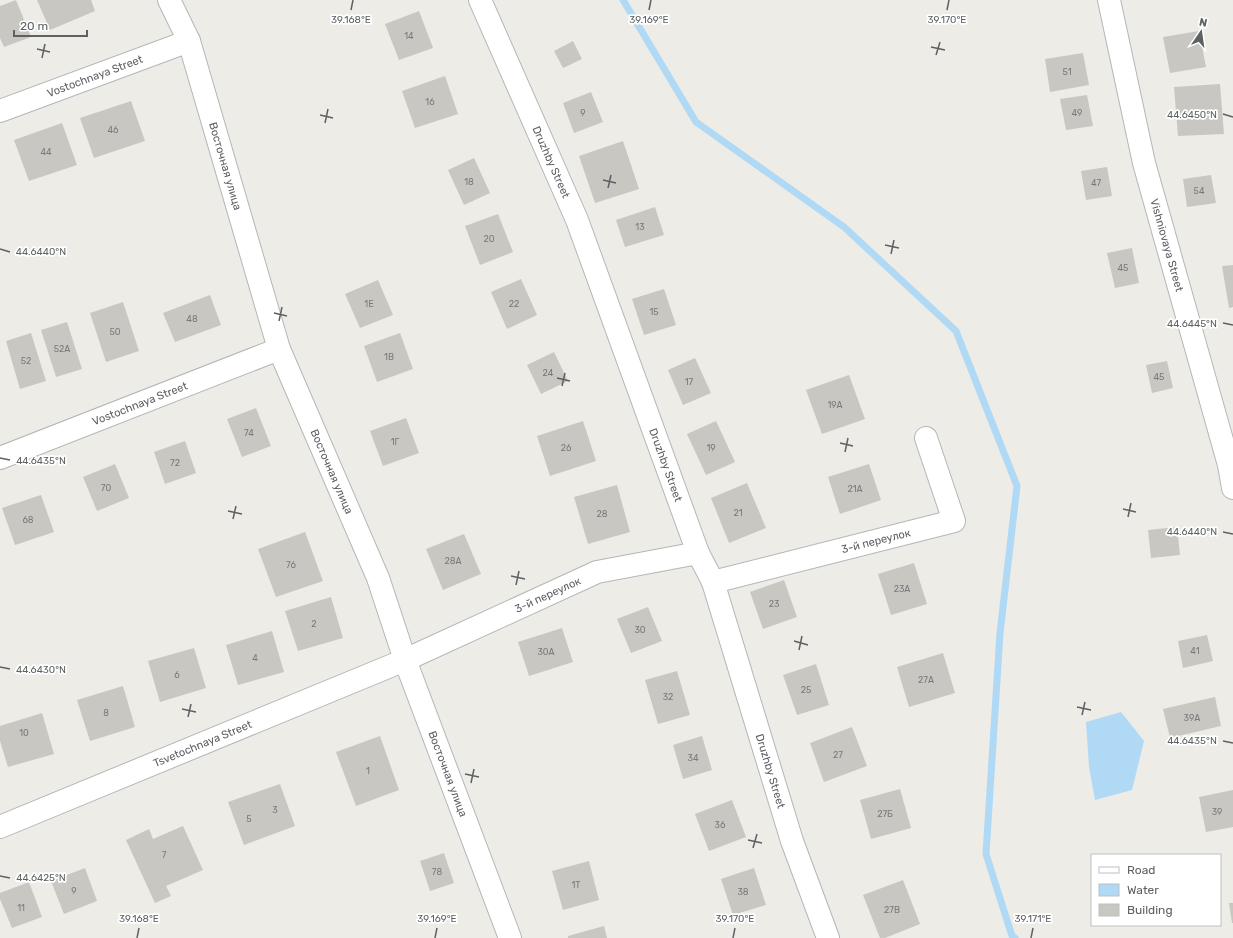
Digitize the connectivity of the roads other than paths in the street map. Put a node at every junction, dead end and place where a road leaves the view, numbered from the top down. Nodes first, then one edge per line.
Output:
1 (169, 0) edge
2 (480, 0) edge
3 (1109, 0) edge
4 (189, 41) junction
5 (0, 111) edge
6 (280, 349) junction
7 (926, 438) dead end
8 (0, 458) edge
9 (1231, 465) edge
10 (1233, 488) edge
11 (698, 553) junction
12 (713, 582) junction
13 (405, 660) junction
14 (0, 827) edge
15 (510, 938) edge
16 (828, 938) edge

1 - 4 street, Восточная улица
2 - 11 street, Druzhby Street
3 - 9 street, Vishniovaya Street
4 - 5 street, Vostochnaya Street
4 - 6 street, Восточная улица
6 - 8 street, Vostochnaya Street
6 - 13 street, Восточная улица
7 - 12 street, 3-й переулок
9 - 10 street, Vishniovaya Street
11 - 12 street, Druzhby Street
11 - 13 street, 3-й переулок
12 - 16 street, Druzhby Street
13 - 14 street, Tsvetochnaya Street
13 - 15 street, Восточная улица

